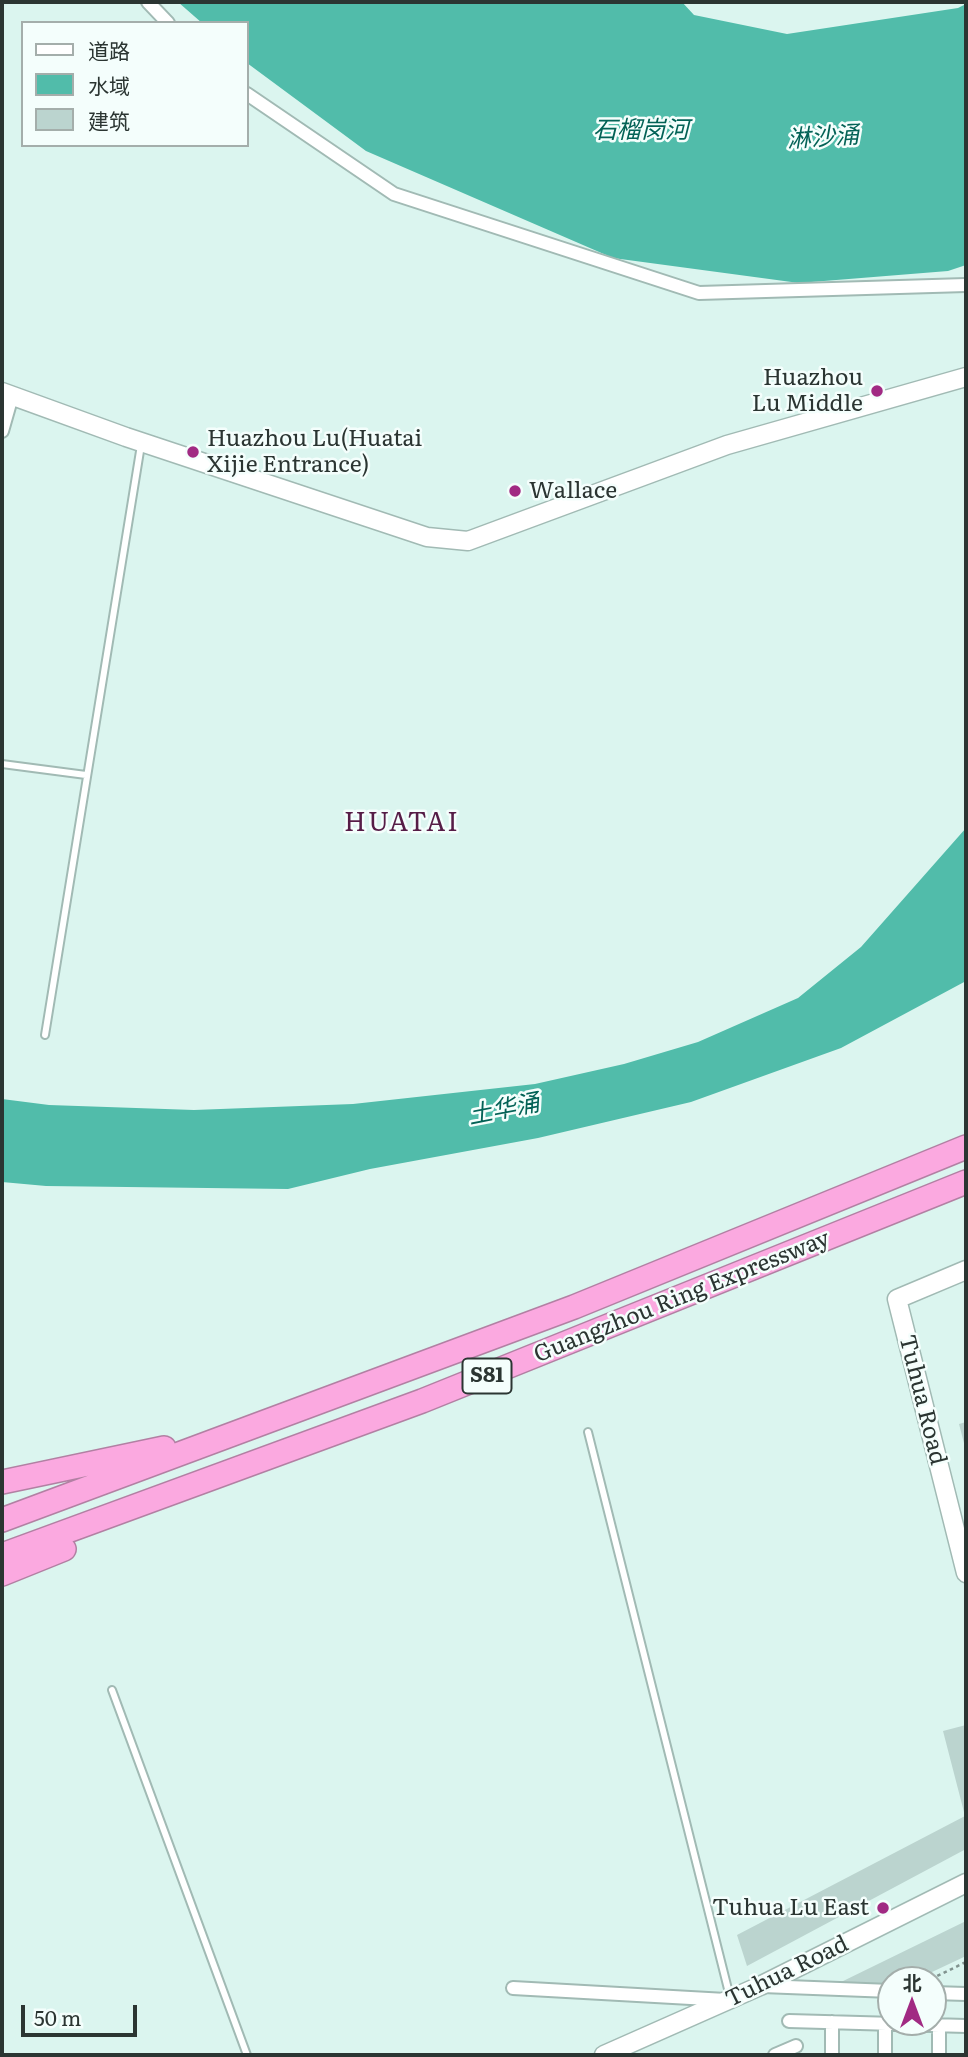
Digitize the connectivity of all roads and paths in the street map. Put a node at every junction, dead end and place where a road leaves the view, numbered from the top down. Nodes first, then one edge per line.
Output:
1 (148, 2) edge
2 (166, 21) edge
3 (248, 95) edge
4 (966, 285) edge
5 (966, 377) edge
6 (7, 394) edge
7 (2, 431) edge
8 (141, 443) junction
9 (2, 764) edge
10 (86, 775) junction
11 (45, 1035) dead end
12 (966, 1147) edge
13 (966, 1182) edge
14 (966, 1269) edge
15 (398, 1374) junction
16 (422, 1401) junction
17 (588, 1432) dead end
18 (2, 1482) edge
19 (2, 1520) edge
20 (2, 1555) edge
21 (966, 1573) edge
22 (2, 1574) edge
23 (112, 1690) dead end
24 (966, 1883) edge
25 (966, 1962) edge
26 (947, 1971) edge
27 (760, 1986) junction
28 (513, 1988) dead end
29 (877, 1990) edge
30 (947, 1993) edge
31 (966, 1994) edge
32 (731, 2000) junction
33 (789, 2021) dead end
34 (832, 2022) junction
35 (877, 2024) edge
36 (947, 2025) edge
37 (966, 2026) edge
38 (885, 2036) edge
39 (939, 2036) edge
40 (796, 2046) dead end
41 (779, 2054) edge
42 (247, 2055) edge
43 (604, 2055) edge
44 (832, 2055) edge
45 (885, 2055) edge
46 (939, 2055) edge

1 - 2 street
3 - 4 street
5 - 8 main road
6 - 7 street
6 - 8 main road
8 - 10 lane
9 - 10 lane
10 - 11 lane
12 - 15 highway, Guangzhou Ring Expressway / S81
13 - 16 highway, Guangzhou Ring Expressway / S81
14 - 21 main road, Tuhua Road
15 - 18 highway
15 - 19 highway, Guangzhou Ring Expressway / S81
16 - 20 highway, Guangzhou Ring Expressway / S81
16 - 22 highway
17 - 32 lane
23 - 42 lane
24 - 27 main road, Tuhua Road
25 - 26 path
27 - 29 street
27 - 32 main road, Tuhua Road
28 - 32 street
30 - 31 street
32 - 43 main road, Tuhua Road
33 - 34 street
34 - 35 street
34 - 44 street
36 - 37 street
38 - 45 street
39 - 46 street
40 - 41 street

